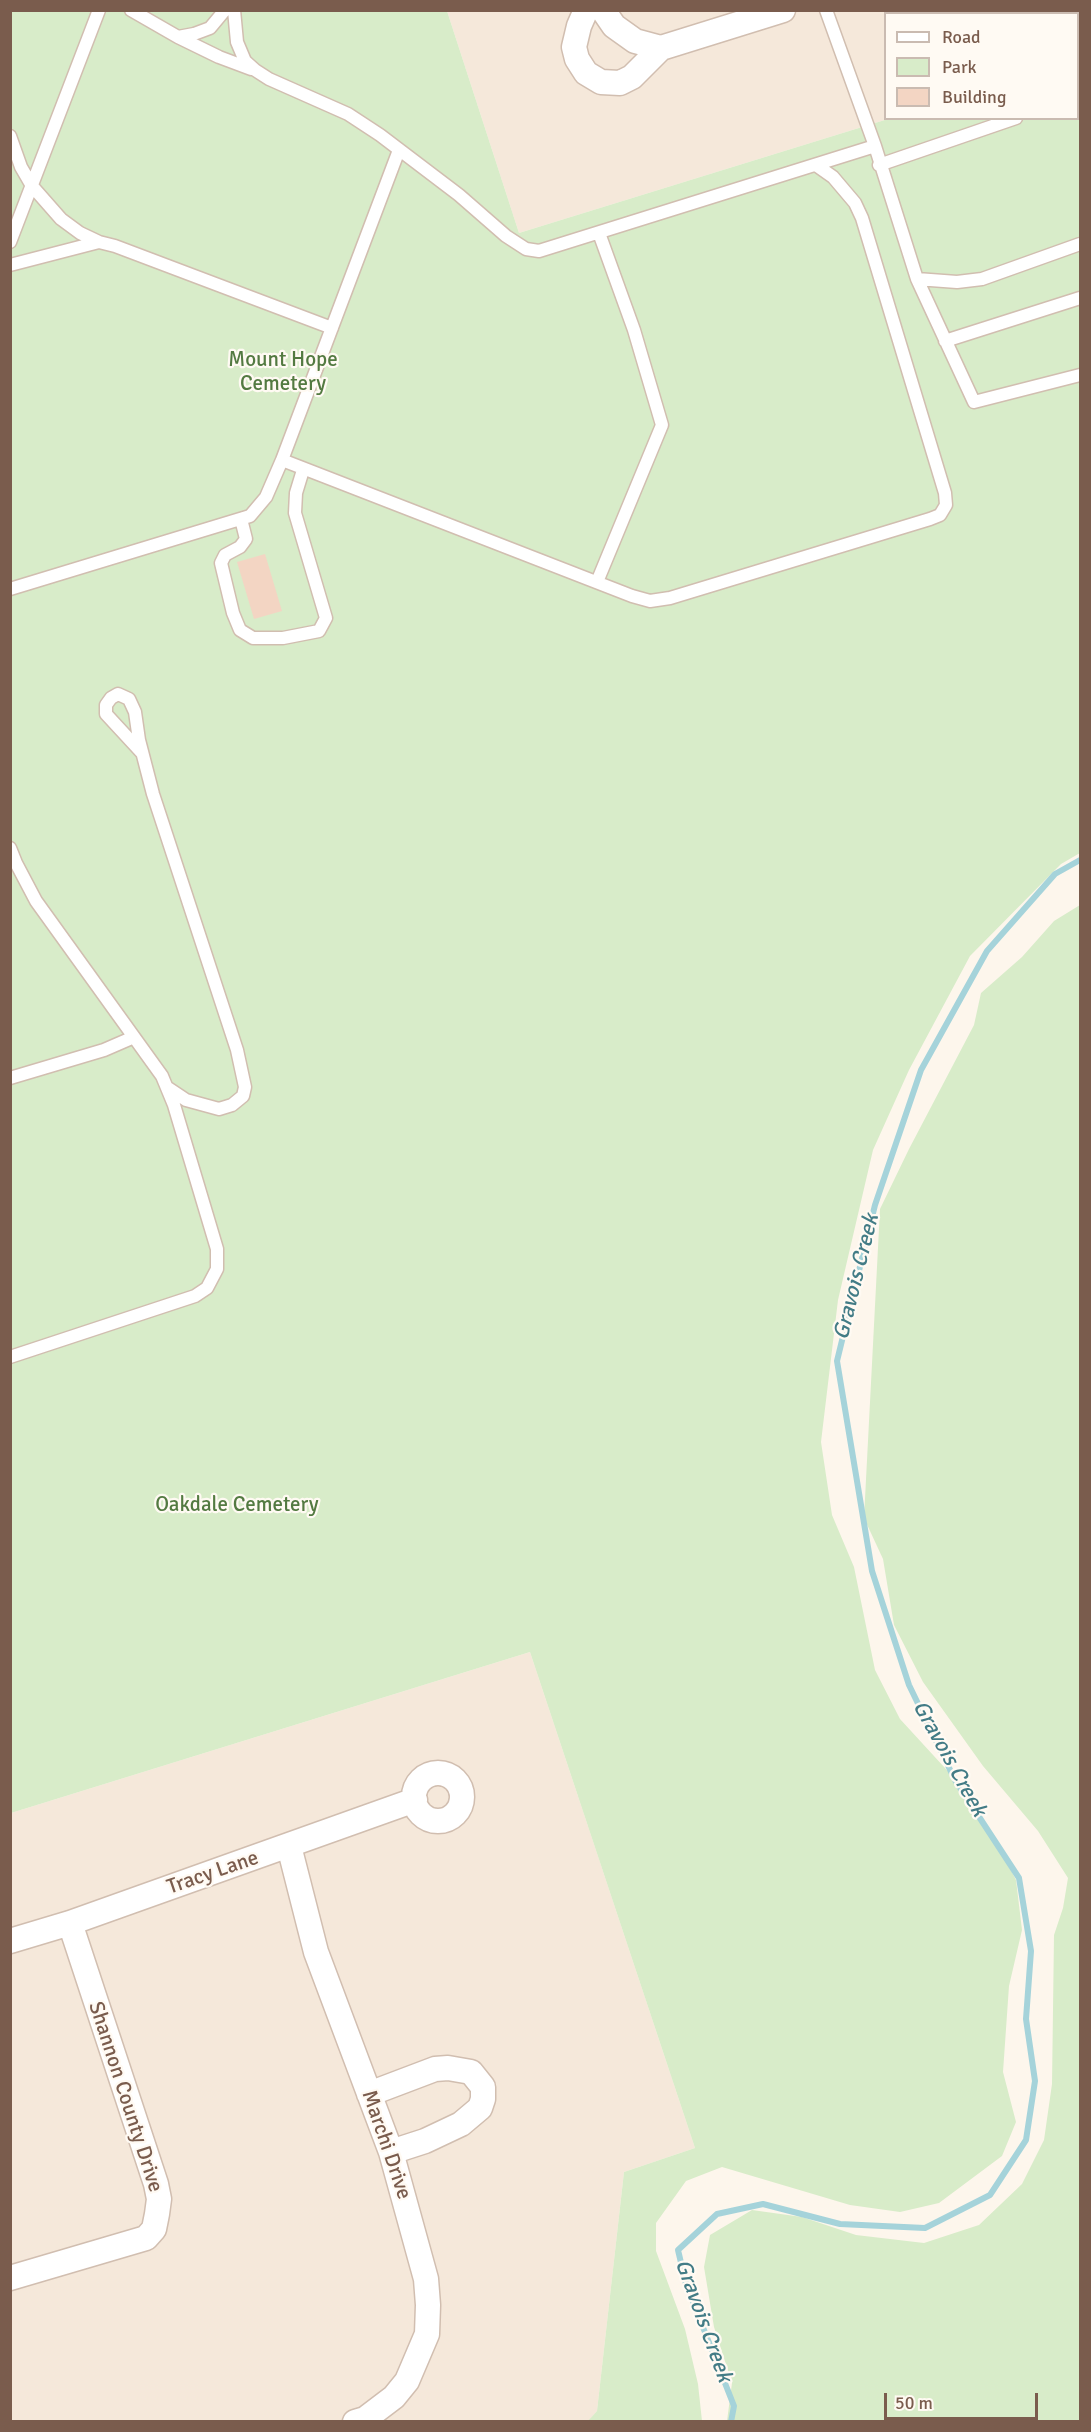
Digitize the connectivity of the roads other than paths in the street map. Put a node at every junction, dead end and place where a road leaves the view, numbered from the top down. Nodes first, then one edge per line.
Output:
1 (99, 10) edge
2 (131, 10) edge
3 (225, 10) edge
4 (234, 10) edge
5 (586, 10) edge
6 (603, 10) edge
7 (783, 10) edge
8 (826, 10) edge
9 (178, 37) junction
10 (661, 48) junction
11 (255, 70) junction
12 (1010, 120) edge
13 (10, 136) edge
14 (874, 146) junction
15 (399, 150) junction
16 (816, 165) junction
17 (879, 165) junction
18 (33, 186) junction
19 (599, 233) junction
20 (10, 242) edge
21 (99, 242) junction
22 (1080, 244) edge
23 (10, 265) edge
24 (917, 279) junction
25 (1080, 298) edge
26 (332, 328) junction
27 (945, 340) junction
28 (1080, 375) edge
29 (282, 460) junction
30 (303, 470) junction
31 (241, 519) junction
32 (597, 582) junction
33 (10, 589) edge
34 (142, 753) dead end
35 (10, 848) edge
36 (135, 1038) junction
37 (10, 1078) edge
38 (167, 1087) junction
39 (10, 1357) edge
40 (415, 1800) dead end
41 (289, 1846) junction
42 (69, 1923) junction
43 (10, 1941) edge
44 (369, 2094) junction
45 (391, 2152) junction
46 (10, 2278) edge
47 (355, 2421) edge

1 - 18 lane
2 - 9 lane
3 - 9 lane
4 - 11 lane
5 - 10 street
6 - 10 street
7 - 10 street
8 - 14 lane
9 - 11 lane
11 - 15 lane
12 - 17 lane
13 - 18 lane
14 - 16 lane
14 - 17 lane
15 - 19 lane
15 - 26 lane
16 - 19 lane
16 - 32 lane
17 - 24 lane
18 - 20 lane
18 - 21 lane
19 - 32 lane
21 - 23 lane
21 - 26 lane
22 - 24 lane
24 - 27 lane
25 - 27 lane
26 - 29 lane
27 - 28 lane
29 - 30 lane
29 - 31 lane
30 - 31 lane
30 - 32 lane
31 - 33 lane
34 - 38 lane
35 - 36 lane
36 - 37 lane
36 - 38 lane
38 - 39 lane
40 - 41 street, Tracy Lane
41 - 42 street, Tracy Lane
41 - 44 street, Marchi Drive
42 - 43 street, Tracy Lane
42 - 46 street, Shannon County Drive
44 - 45 street, Marchi Drive
44 - 45 street
45 - 47 street, Marchi Drive

